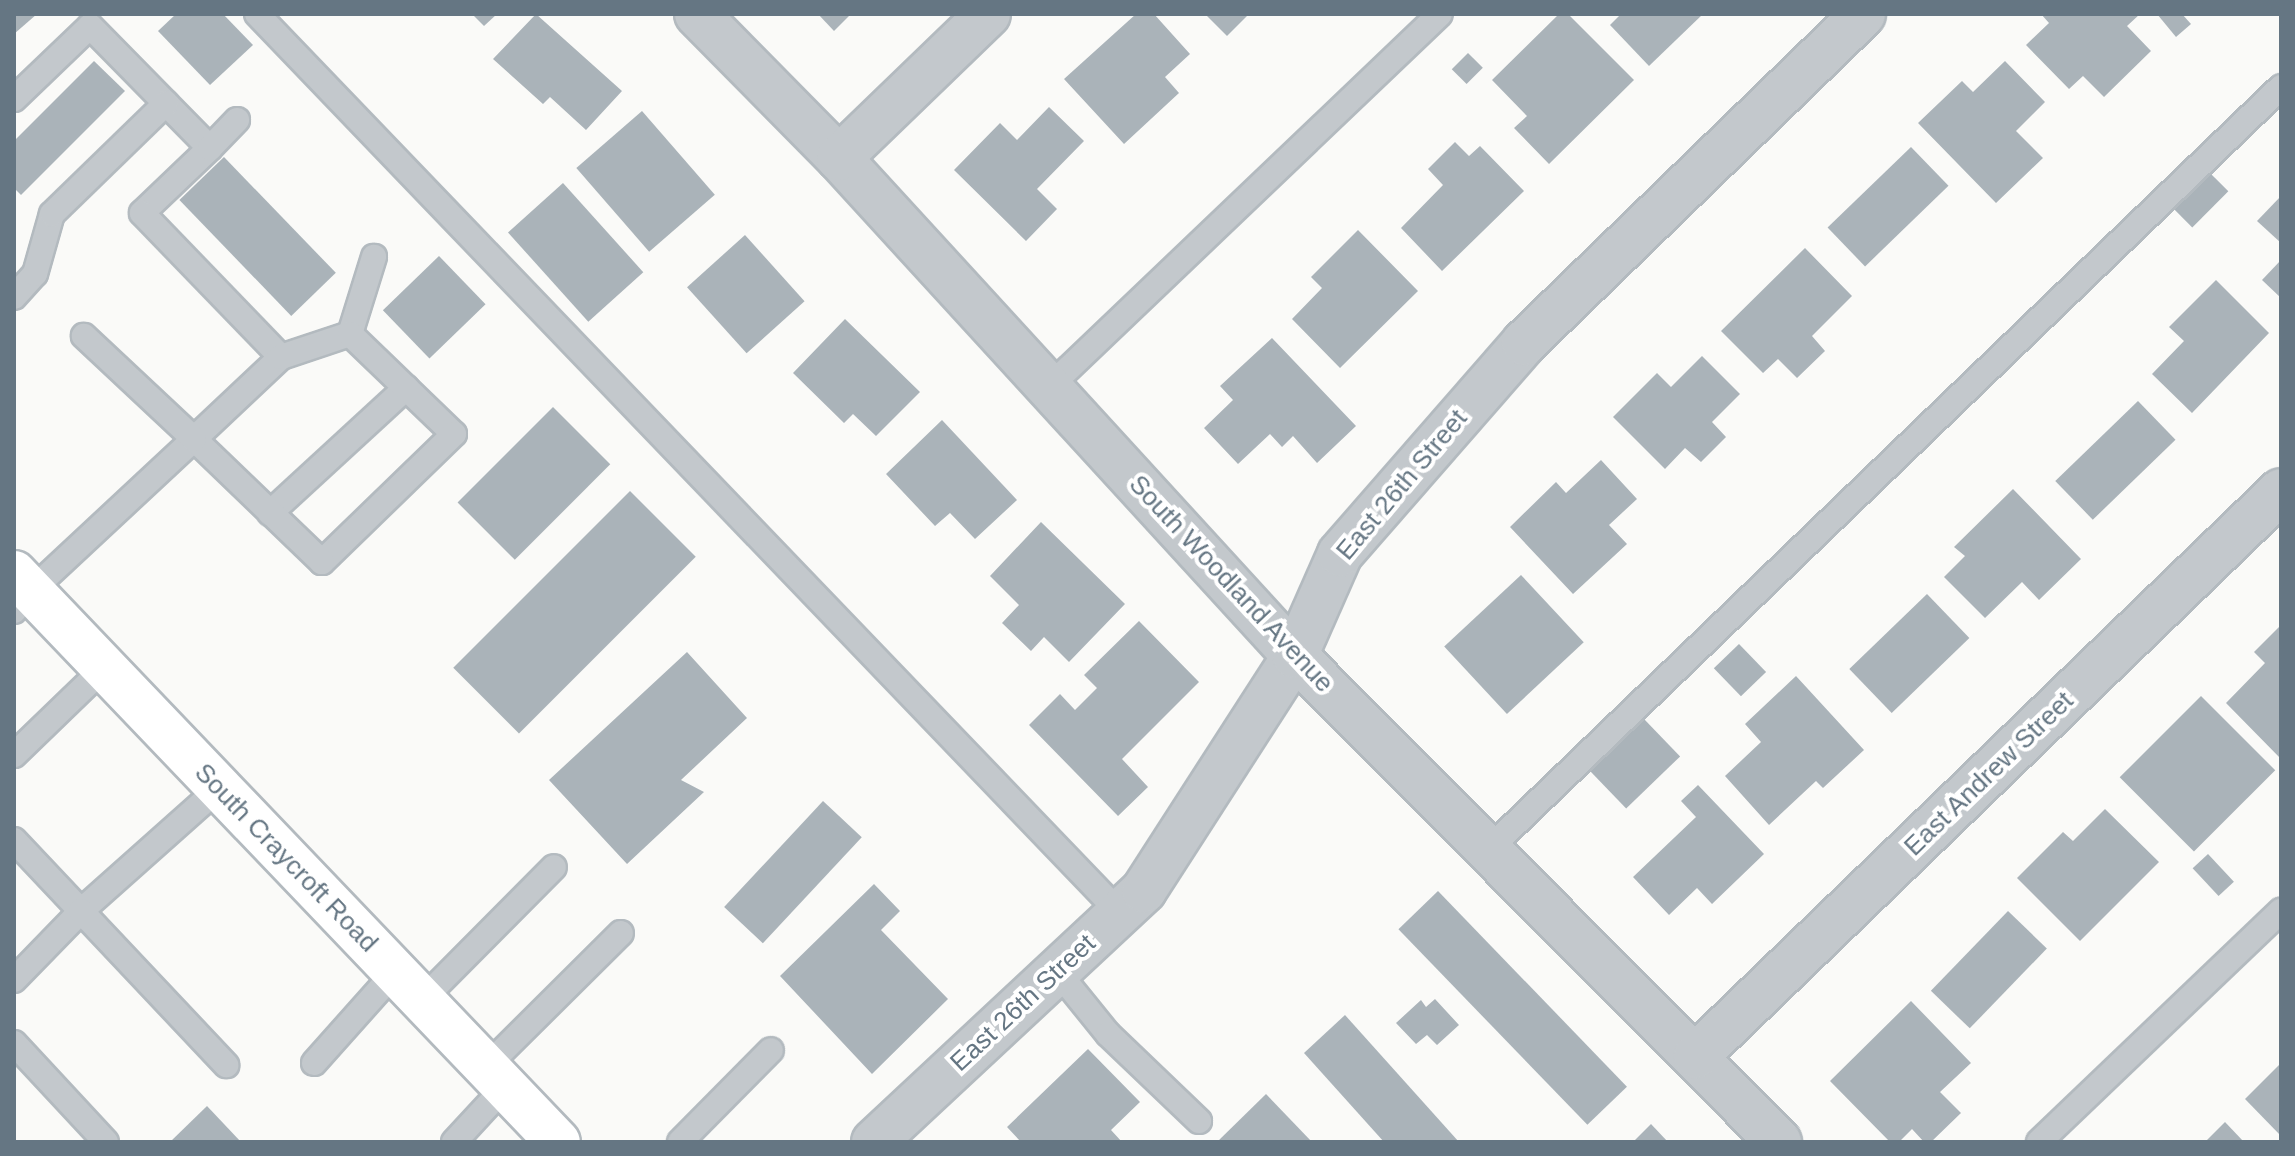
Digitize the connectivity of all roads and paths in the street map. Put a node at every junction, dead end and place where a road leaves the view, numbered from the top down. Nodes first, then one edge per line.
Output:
1 (257, 14) edge
2 (697, 14) edge
3 (988, 14) edge
4 (1440, 14) edge
5 (1863, 14) edge
6 (2281, 87) edge
7 (14, 99) edge
8 (166, 103) junction
9 (237, 120) dead end
10 (210, 148) junction
11 (839, 158) junction
12 (374, 257) dead end
13 (19, 282) edge
14 (350, 334) junction
15 (84, 336) dead end
16 (281, 357) junction
17 (1049, 387) junction
18 (406, 388) junction
19 (194, 439) junction
20 (2281, 491) edge
21 (270, 513) junction
22 (20, 592) edge
23 (1295, 656) junction
24 (104, 668) junction
25 (14, 755) edge
26 (219, 788) junction
27 (14, 840) edge
28 (1489, 849) junction
29 (554, 867) dead end
30 (81, 911) junction
31 (2281, 911) edge
32 (1120, 913) junction
33 (621, 933) dead end
34 (1057, 971) junction
35 (14, 980) edge
36 (409, 986) junction
37 (14, 1043) edge
38 (771, 1050) dead end
39 (1696, 1056) junction
40 (314, 1063) dead end
41 (226, 1065) dead end
42 (496, 1077) junction
43 (1199, 1121) dead end
44 (888, 1137) edge
45 (106, 1142) edge
46 (454, 1142) edge
47 (558, 1142) edge
48 (680, 1142) edge
49 (1779, 1142) edge
50 (2039, 1142) edge

1 - 32 lane
2 - 11 street, South Woodland Avenue
3 - 11 street
4 - 17 lane
5 - 23 street, East 26th Street
6 - 28 lane
7 - 8 lane
8 - 10 lane
8 - 13 lane
9 - 10 lane
10 - 16 lane
11 - 17 street, South Woodland Avenue
12 - 14 lane
14 - 16 lane
14 - 18 lane
15 - 19 lane
16 - 19 lane
17 - 23 street, South Woodland Avenue
18 - 21 lane
18 - 21 lane
19 - 21 lane
19 - 22 lane
20 - 39 street, East Andrew Street
22 - 24 main road, South Craycroft Road
23 - 28 street, South Woodland Avenue
23 - 32 street, East 26th Street
24 - 25 lane
24 - 26 main road, South Craycroft Road
26 - 30 lane
26 - 36 main road, South Craycroft Road
27 - 30 lane
28 - 39 street, South Woodland Avenue
29 - 36 lane
30 - 35 lane
30 - 41 lane
31 - 50 lane
32 - 34 street, East 26th Street
33 - 42 lane
34 - 43 lane
34 - 44 street, East 26th Street
36 - 40 lane
36 - 42 main road, South Craycroft Road
37 - 45 lane
38 - 48 lane
39 - 49 street, South Woodland Avenue
42 - 46 lane
42 - 47 main road, South Craycroft Road

